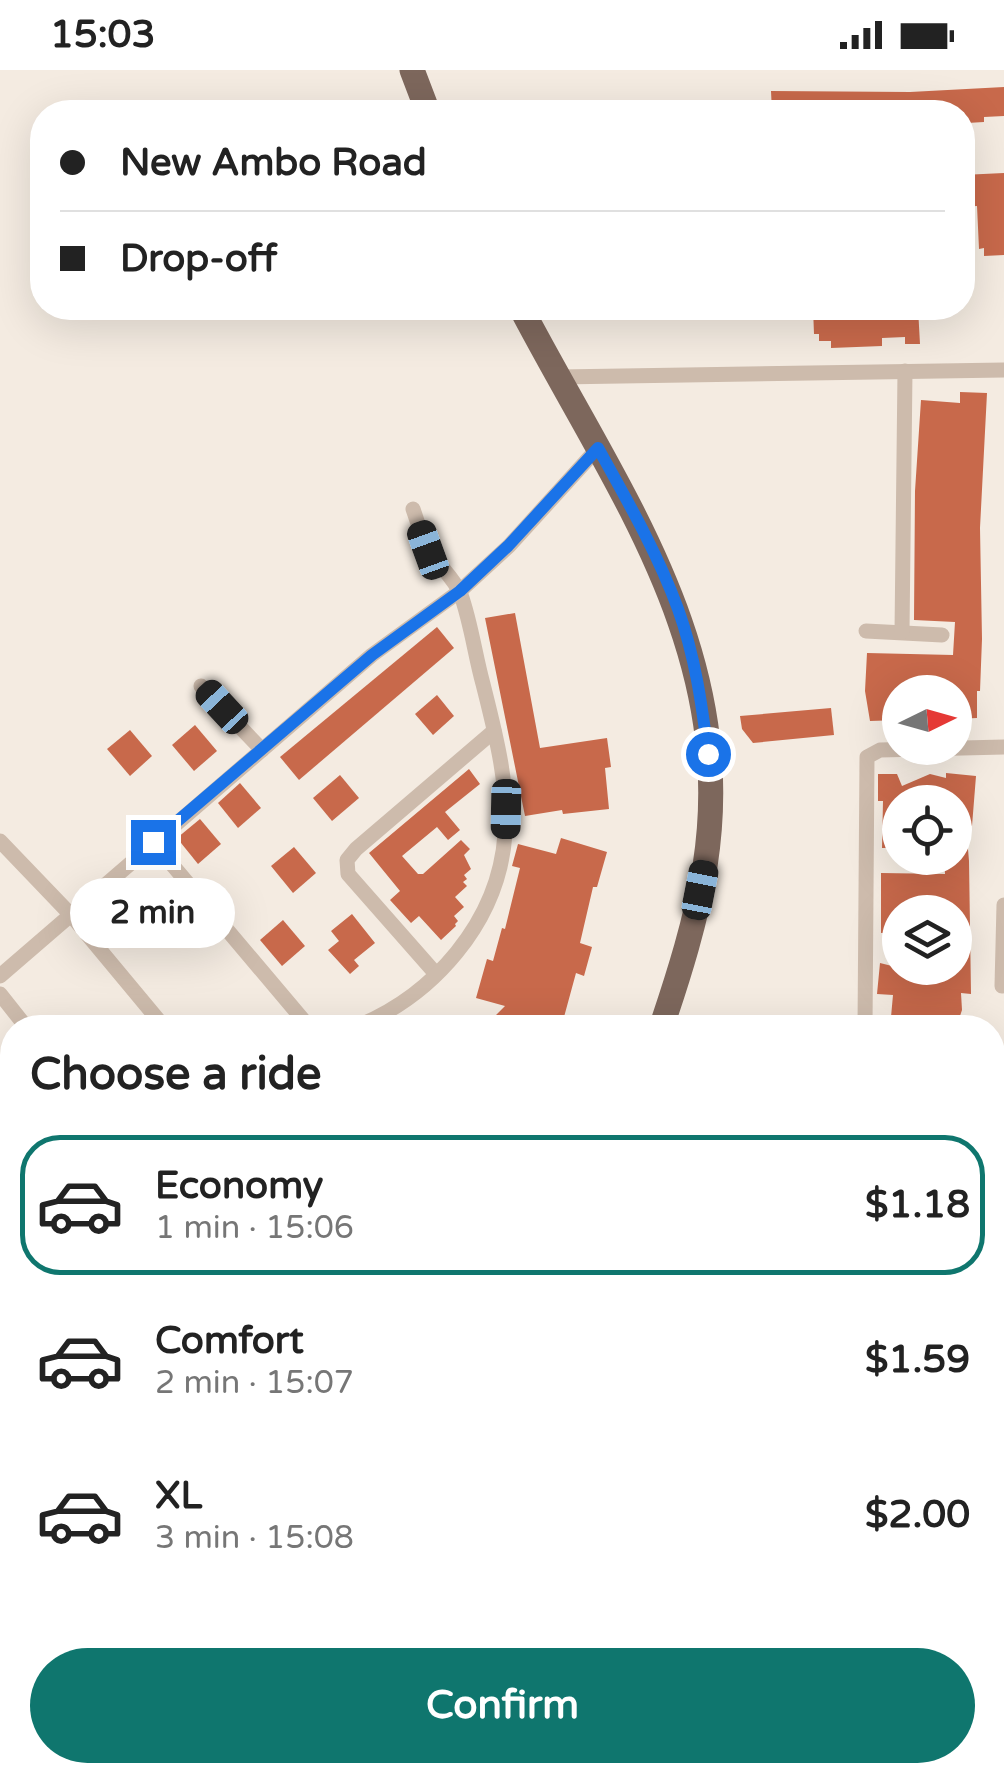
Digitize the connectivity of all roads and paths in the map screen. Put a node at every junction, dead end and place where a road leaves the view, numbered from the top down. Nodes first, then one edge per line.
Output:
1 (412, 70) edge
2 (423, 100) edge
3 (528, 320) edge
4 (1004, 370) edge
5 (905, 371) junction
6 (559, 377) junction
7 (598, 448) junction
8 (413, 509) dead end
9 (460, 591) junction
10 (866, 630) dead end
11 (902, 632) junction
12 (942, 634) dead end
13 (202, 686) dead end
14 (494, 731) junction
15 (1004, 747) edge
16 (262, 750) junction
17 (0, 841) edge
18 (153, 842) junction
19 (1004, 904) edge
20 (71, 915) junction
21 (436, 974) junction
22 (0, 976) edge
23 (1002, 986) edge
24 (0, 994) edge
25 (17, 1015) edge
26 (154, 1015) edge
27 (299, 1015) edge
28 (383, 1015) edge
29 (665, 1015) edge
30 (866, 1015) edge

1 - 2 main road
3 - 6 main road
4 - 5 street
5 - 6 street
5 - 11 street
6 - 7 main road
7 - 9 street
7 - 29 main road
8 - 9 street
9 - 14 street
9 - 16 street
10 - 11 street
11 - 12 street
13 - 16 street
14 - 21 street
14 - 21 street
15 - 30 street
16 - 18 street
17 - 20 street
18 - 20 street
18 - 27 street
19 - 23 street
20 - 22 street
20 - 26 street
21 - 28 street
24 - 25 street

